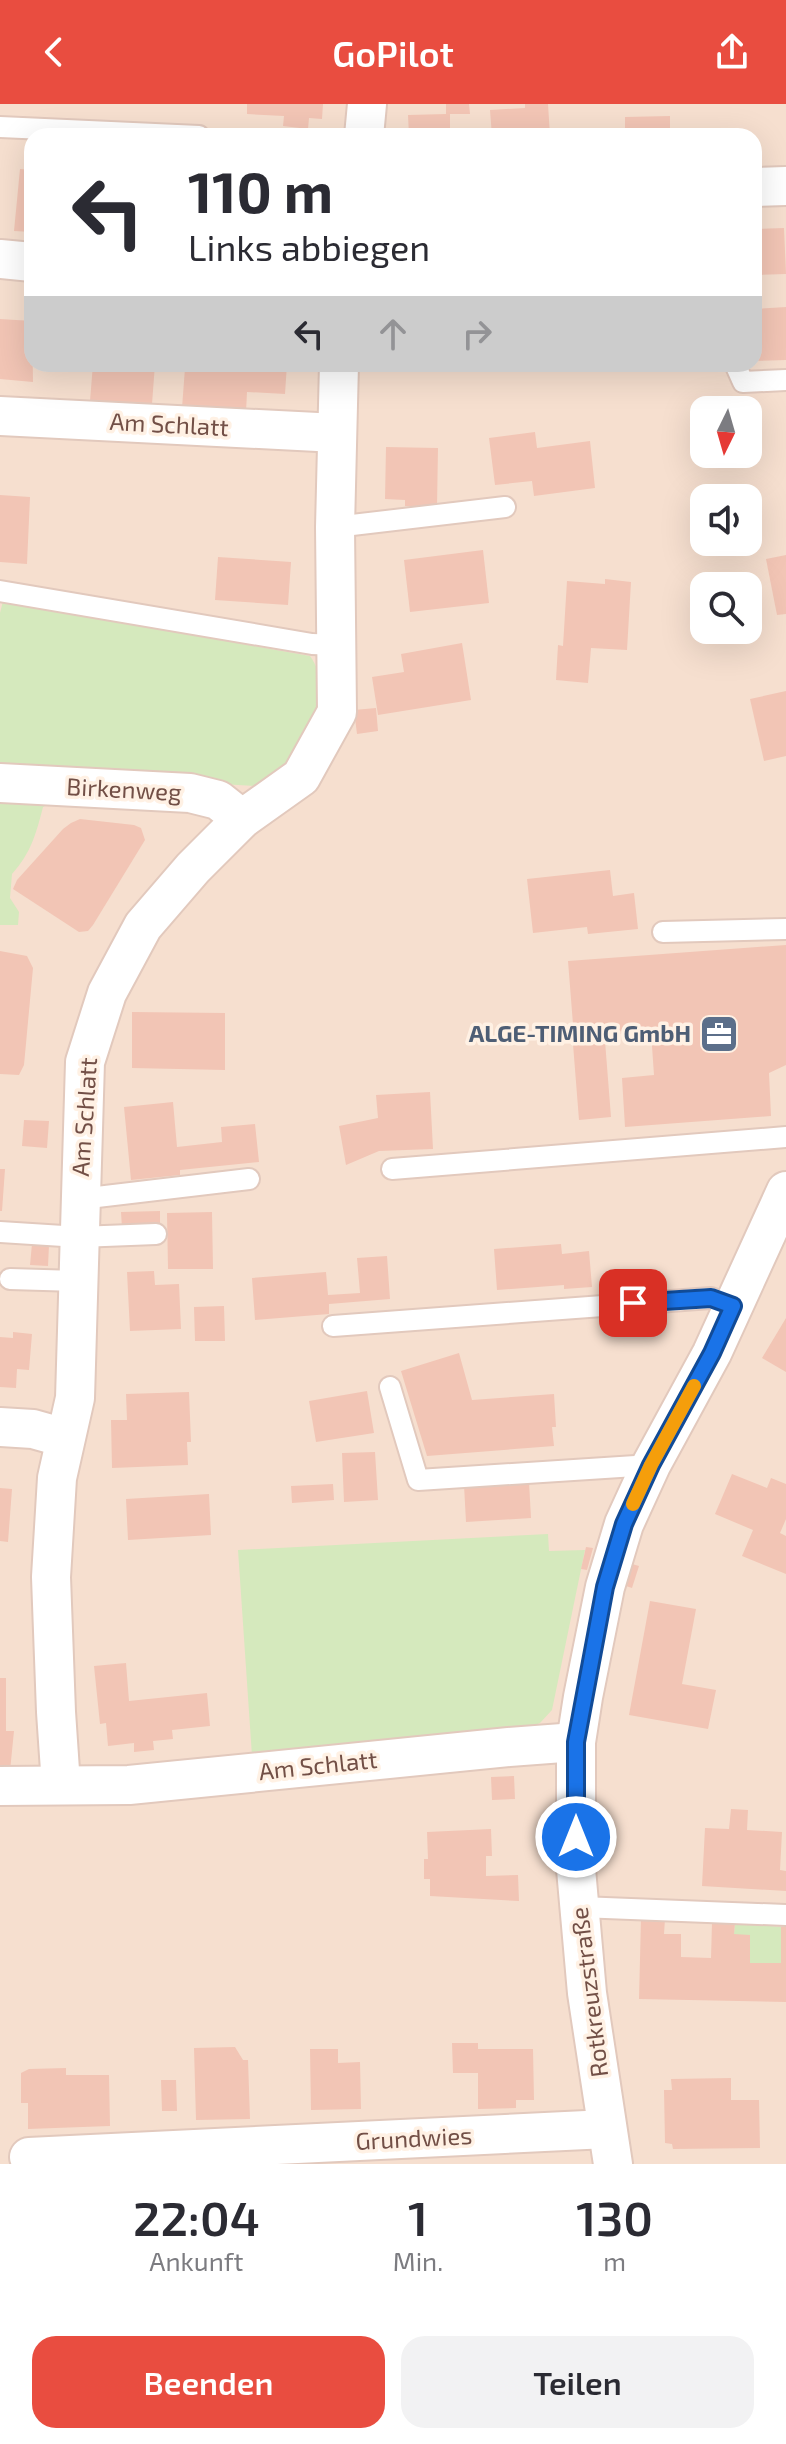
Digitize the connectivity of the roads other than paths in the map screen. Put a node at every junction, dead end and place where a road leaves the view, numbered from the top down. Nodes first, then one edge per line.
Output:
1 (367, 104) edge
2 (0, 127) edge
3 (24, 128) edge
4 (365, 128) edge
5 (786, 186) edge
6 (762, 187) edge
7 (0, 259) edge
8 (24, 261) edge
9 (339, 372) edge
10 (739, 372) edge
11 (786, 380) edge
12 (0, 416) edge
13 (337, 433) junction
14 (505, 507) dead end
15 (335, 527) junction
16 (0, 591) edge
17 (337, 645) junction
18 (0, 783) edge
19 (242, 819) junction
20 (786, 929) edge
21 (663, 932) dead end
22 (786, 1137) edge
23 (392, 1169) dead end
24 (249, 1179) dead end
25 (786, 1191) edge
26 (80, 1199) junction
27 (0, 1232) edge
28 (156, 1234) dead end
29 (79, 1237) junction
30 (10, 1279) dead end
31 (77, 1281) junction
32 (733, 1306) junction
33 (333, 1326) dead end
34 (390, 1387) dead end
35 (0, 1427) edge
36 (65, 1438) junction
37 (651, 1465) junction
38 (576, 1742) junction
39 (61, 1785) junction
40 (0, 1786) edge
41 (580, 1907) junction
42 (786, 1915) edge
43 (610, 2147) edge
44 (29, 2157) dead end

1 - 4 street
2 - 3 lane
5 - 6 street
7 - 8 street
9 - 13 street, Am Schlatt
10 - 11 lane
12 - 13 street, Am Schlatt
13 - 15 street, Am Schlatt
14 - 15 lane
15 - 17 street, Am Schlatt
16 - 17 lane
17 - 19 street, Am Schlatt
18 - 19 street, Birkenweg
19 - 26 street, Am Schlatt
20 - 21 lane
22 - 23 lane
24 - 26 lane
25 - 32 street, Rotkreuzstraße
26 - 29 street, Am Schlatt
27 - 29 lane
28 - 29 lane
29 - 31 street, Am Schlatt
30 - 31 lane
31 - 36 street, Am Schlatt
32 - 33 lane
32 - 37 street, Rotkreuzstraße
34 - 37 lane
35 - 36 street
36 - 39 street, Am Schlatt
37 - 38 street, Rotkreuzstraße
38 - 39 street, Am Schlatt
38 - 41 street, Rotkreuzstraße
39 - 40 street, Am Schlatt
41 - 42 lane
41 - 43 street, Rotkreuzstraße
43 - 44 street, Grundwies

